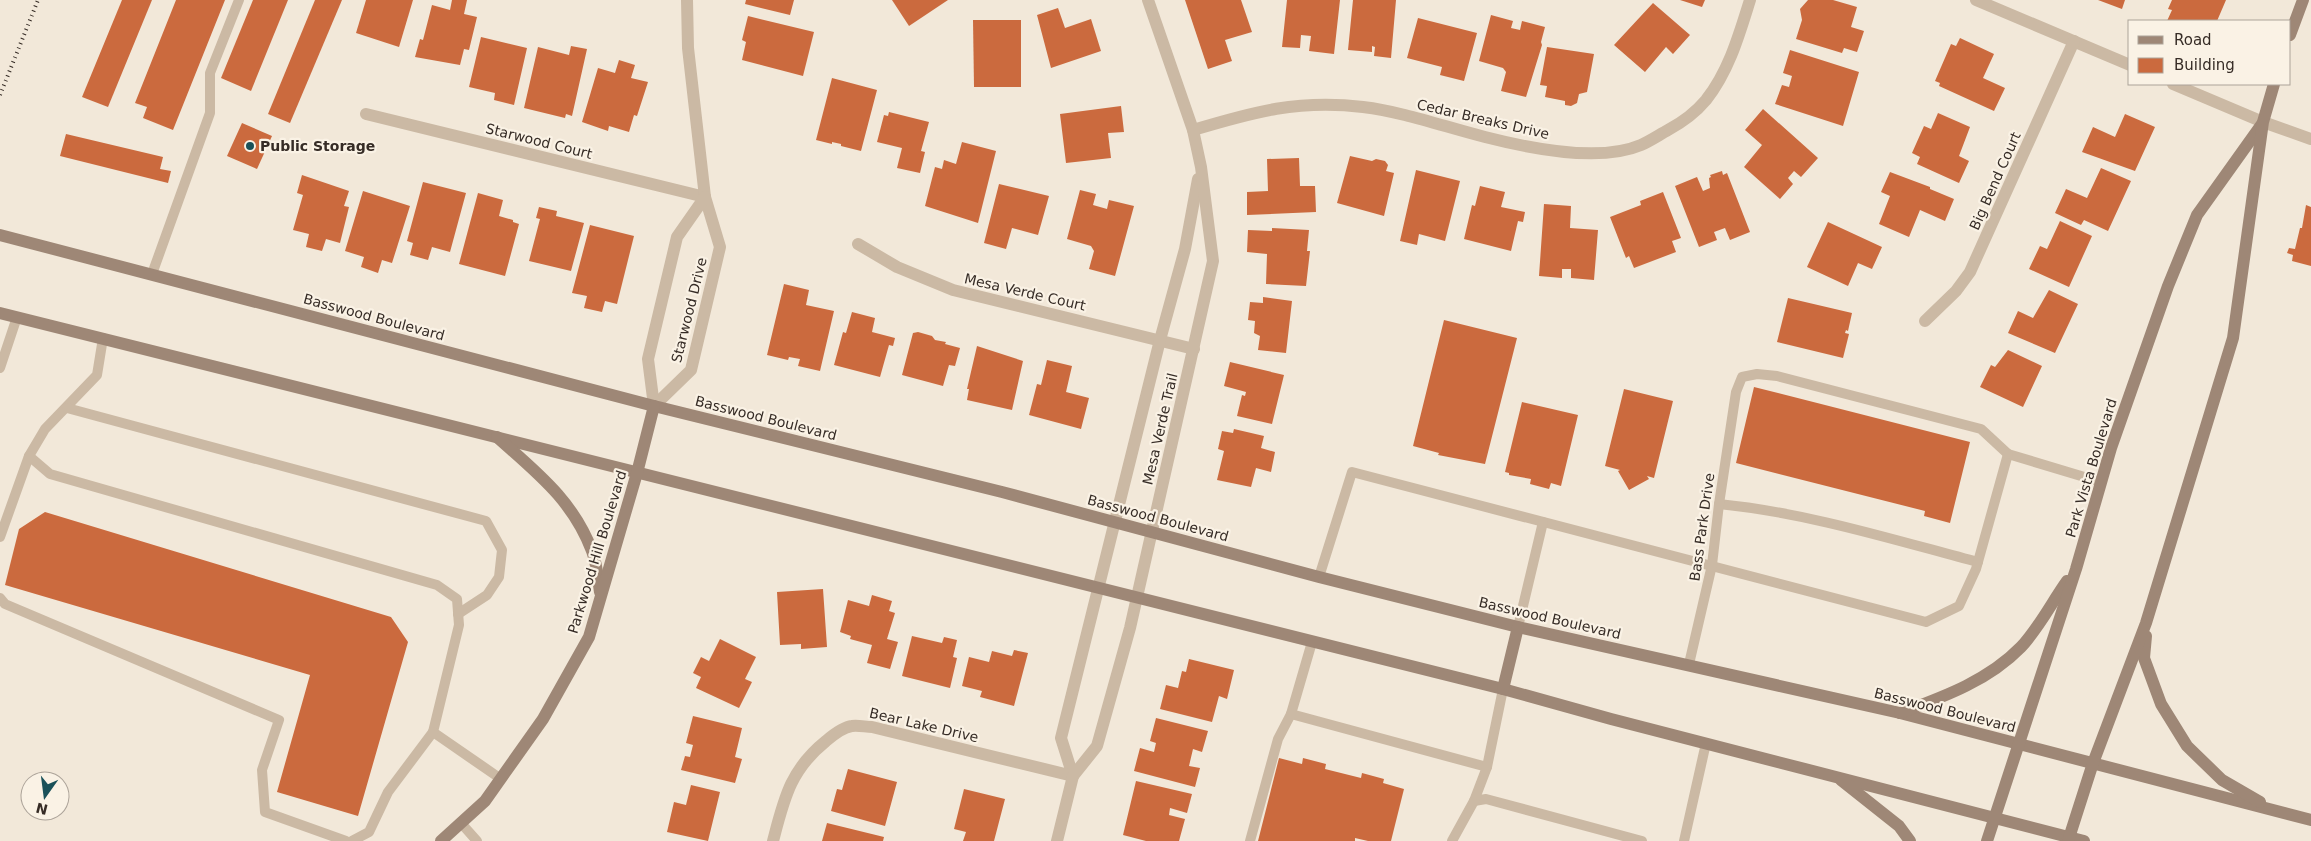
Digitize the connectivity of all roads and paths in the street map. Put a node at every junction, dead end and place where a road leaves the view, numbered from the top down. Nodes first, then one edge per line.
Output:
1 (239, 0) edge
2 (687, 0) edge
3 (1148, 0) edge
4 (1750, 0) edge
5 (1976, 0) edge
6 (2302, 0) edge
7 (2291, 32) edge
8 (2074, 41) junction
9 (2128, 64) edge
10 (2175, 85) edge
11 (2274, 85) edge
12 (366, 114) dead end
13 (2264, 122) junction
14 (1192, 130) junction
15 (2311, 139) edge
16 (1201, 167) junction
17 (705, 197) junction
18 (0, 235) edge
19 (858, 244) dead end
20 (152, 274) junction
21 (0, 313) edge
22 (17, 317) junction
23 (1925, 321) dead end
24 (103, 338) junction
25 (1160, 340) junction
26 (1194, 349) junction
27 (0, 368) edge
28 (654, 406) junction
29 (67, 408) junction
30 (495, 436) junction
31 (2008, 454) junction
32 (29, 456) junction
33 (637, 472) junction
34 (2101, 482) junction
35 (1718, 504) junction
36 (1543, 522) junction
37 (1115, 523) junction
38 (1152, 532) junction
39 (0, 537) edge
40 (1978, 562) junction
41 (1712, 565) junction
42 (2076, 569) junction
43 (1319, 577) junction
44 (1098, 587) junction
45 (601, 597) junction
46 (0, 598) edge
47 (1137, 598) junction
48 (458, 614) junction
49 (2146, 623) junction
50 (1518, 627) junction
51 (1312, 642) junction
52 (1689, 664) junction
53 (1503, 689) junction
54 (1900, 713) junction
55 (1291, 714) junction
56 (433, 732) junction
57 (1706, 743) junction
58 (2018, 744) junction
59 (2093, 763) junction
60 (1487, 767) junction
61 (1073, 776) junction
62 (1837, 777) junction
63 (501, 779) junction
64 (1474, 800) junction
65 (2275, 810) junction
66 (2310, 817) edge
67 (1994, 818) junction
68 (461, 823) junction
69 (2068, 839) edge
70 (346, 841) edge
71 (352, 841) edge
72 (441, 841) edge
73 (476, 841) edge
74 (773, 841) edge
75 (1057, 841) edge
76 (1250, 841) edge
77 (1452, 841) edge
78 (1642, 841) edge
79 (1684, 841) edge
80 (1910, 841) edge
81 (1987, 841) edge
82 (2084, 841) edge

1 - 20 lane
2 - 17 street, Starwood Drive
3 - 14 street, Mesa Verde Trail
4 - 14 street, Cedar Breaks Drive
5 - 8 street
6 - 7 main road
8 - 9 street
8 - 23 street, Big Bend Court
10 - 13 street
11 - 13 main road, Park Vista Boulevard
12 - 17 street, Starwood Court
13 - 15 street
13 - 34 main road, Park Vista Boulevard
13 - 49 main road, Park Vista Boulevard
14 - 16 street, Mesa Verde Trail
16 - 25 street, Mesa Verde Trail
16 - 26 street, Mesa Verde Trail
17 - 28 street, Starwood Drive
17 - 28 street, Starwood Drive
18 - 20 main road, Basswood Boulevard
19 - 25 street, Mesa Verde Court
20 - 28 main road, Basswood Boulevard
21 - 22 main road
22 - 24 main road
22 - 27 lane
24 - 29 lane
24 - 30 main road
25 - 26 street, Mesa Verde Court
25 - 37 street, Mesa Verde Trail
26 - 38 street, Mesa Verde Trail
28 - 33 main road, Parkwood Hill Boulevard
28 - 37 main road, Basswood Boulevard
29 - 32 lane
29 - 48 lane
30 - 33 main road
30 - 45 main road
31 - 34 lane
31 - 35 lane, Bass Park Drive
31 - 40 lane
32 - 39 lane
32 - 48 lane
33 - 44 main road
33 - 45 main road, Parkwood Hill Boulevard
34 - 42 main road, Park Vista Boulevard
35 - 40 lane
35 - 41 lane, Bass Park Drive
36 - 41 lane
36 - 43 lane
36 - 50 lane
37 - 38 main road, Basswood Boulevard
37 - 44 street, Mesa Verde Trail
38 - 43 main road, Basswood Boulevard
38 - 47 street, Mesa Verde Trail
40 - 41 lane
41 - 52 lane, Bass Park Drive
42 - 54 main road
42 - 58 main road, Park Vista Boulevard
43 - 50 main road, Basswood Boulevard
44 - 47 main road
44 - 61 street, Mesa Verde Trail
45 - 63 main road, Parkwood Hill Boulevard
46 - 70 lane
47 - 51 main road
47 - 61 street, Mesa Verde Trail
48 - 56 lane
49 - 59 main road, Park Vista Boulevard
49 - 65 main road
50 - 52 main road, Basswood Boulevard
50 - 53 main road
51 - 53 main road
51 - 55 lane
52 - 54 main road, Basswood Boulevard
53 - 57 main road
53 - 60 lane
54 - 58 main road, Basswood Boulevard
55 - 60 lane
55 - 76 lane
56 - 63 lane
56 - 71 lane
57 - 62 main road
57 - 79 lane
58 - 59 main road, Basswood Boulevard
58 - 67 main road, Park Vista Boulevard
59 - 65 main road, Basswood Boulevard
59 - 69 main road, Park Vista Boulevard
60 - 64 lane
61 - 74 street, Bear Lake Drive
61 - 75 street, Mesa Verde Trail
62 - 67 main road
62 - 80 main road
63 - 68 main road, Parkwood Hill Boulevard
64 - 77 lane
64 - 78 lane
65 - 66 main road, Basswood Boulevard
67 - 69 main road
67 - 81 main road, Park Vista Boulevard
68 - 72 main road, Parkwood Hill Boulevard
68 - 73 lane
69 - 82 main road

